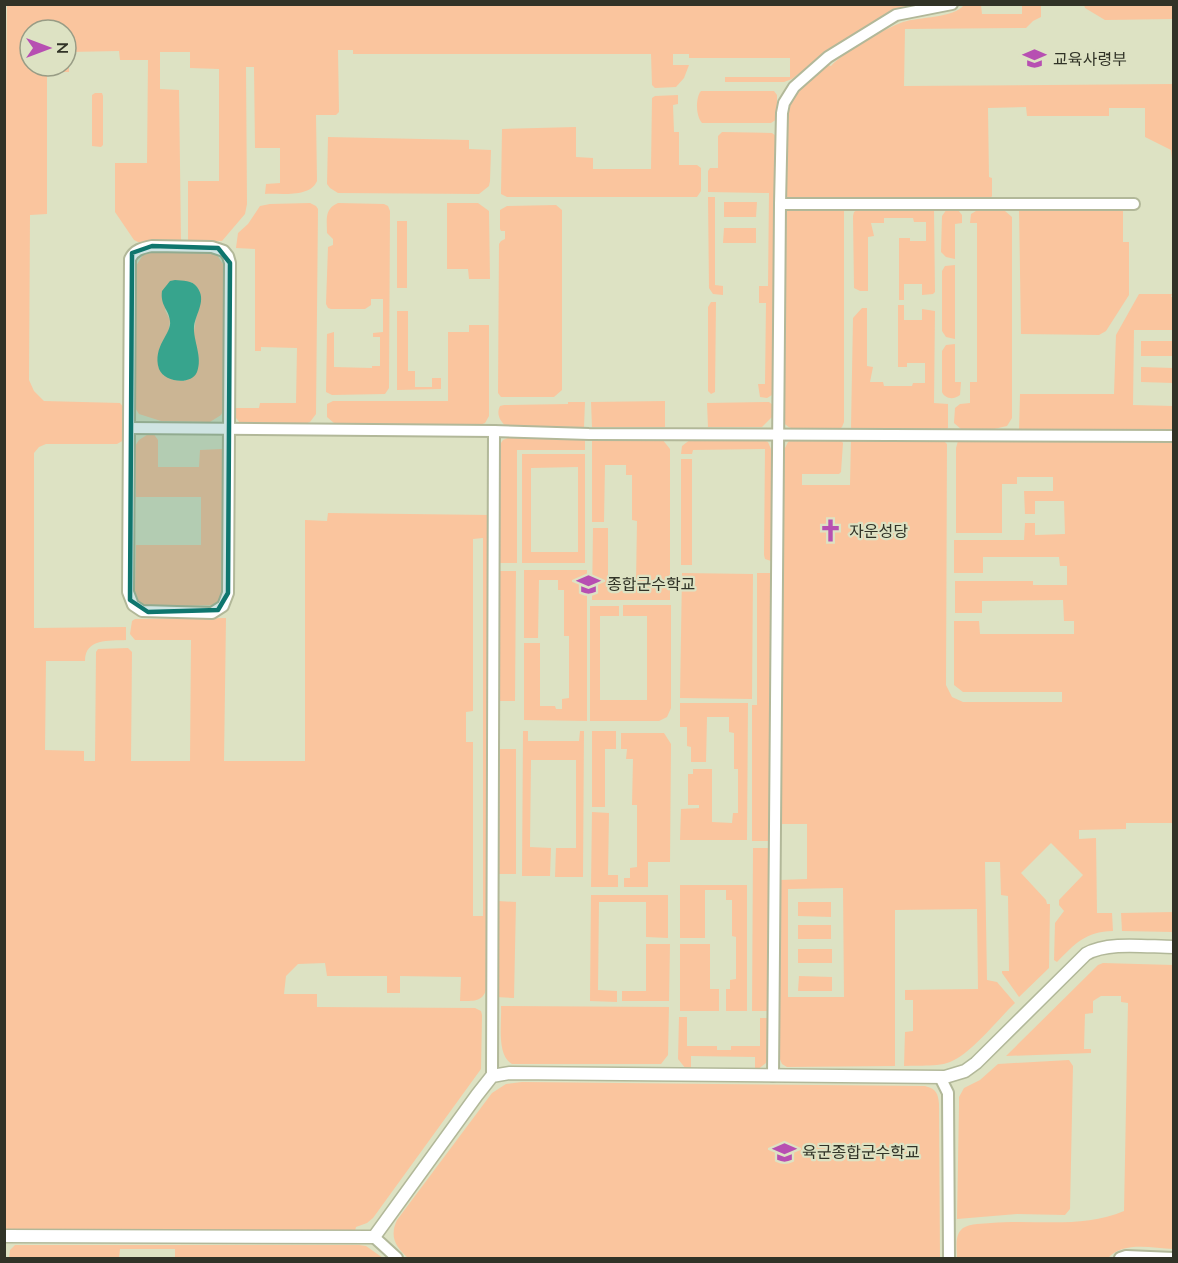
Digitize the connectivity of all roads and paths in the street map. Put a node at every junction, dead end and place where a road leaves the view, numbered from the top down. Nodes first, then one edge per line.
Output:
1 (952, 4) edge
2 (780, 204) junction
3 (1134, 204) dead end
4 (130, 428) junction
5 (229, 429) junction
6 (494, 431) junction
7 (778, 435) junction
8 (1173, 436) edge
9 (1173, 947) edge
10 (965, 1071) junction
11 (492, 1076) junction
12 (773, 1076) junction
13 (940, 1077) junction
14 (948, 1093) junction
15 (4, 1236) edge
16 (374, 1237) junction
17 (397, 1258) edge
18 (949, 1258) edge
19 (1120, 1258) edge
20 (1173, 1258) edge

1 - 2 street
2 - 3 street
2 - 7 street
4 - 5 street
4 - 5 street
4 - 5 street
5 - 6 street
6 - 7 street
6 - 11 street
7 - 8 street
7 - 12 street
9 - 10 street
10 - 13 street
10 - 14 street
11 - 12 street
11 - 16 street
12 - 13 street
13 - 14 street
14 - 18 street
15 - 16 street
16 - 17 street
19 - 20 street

